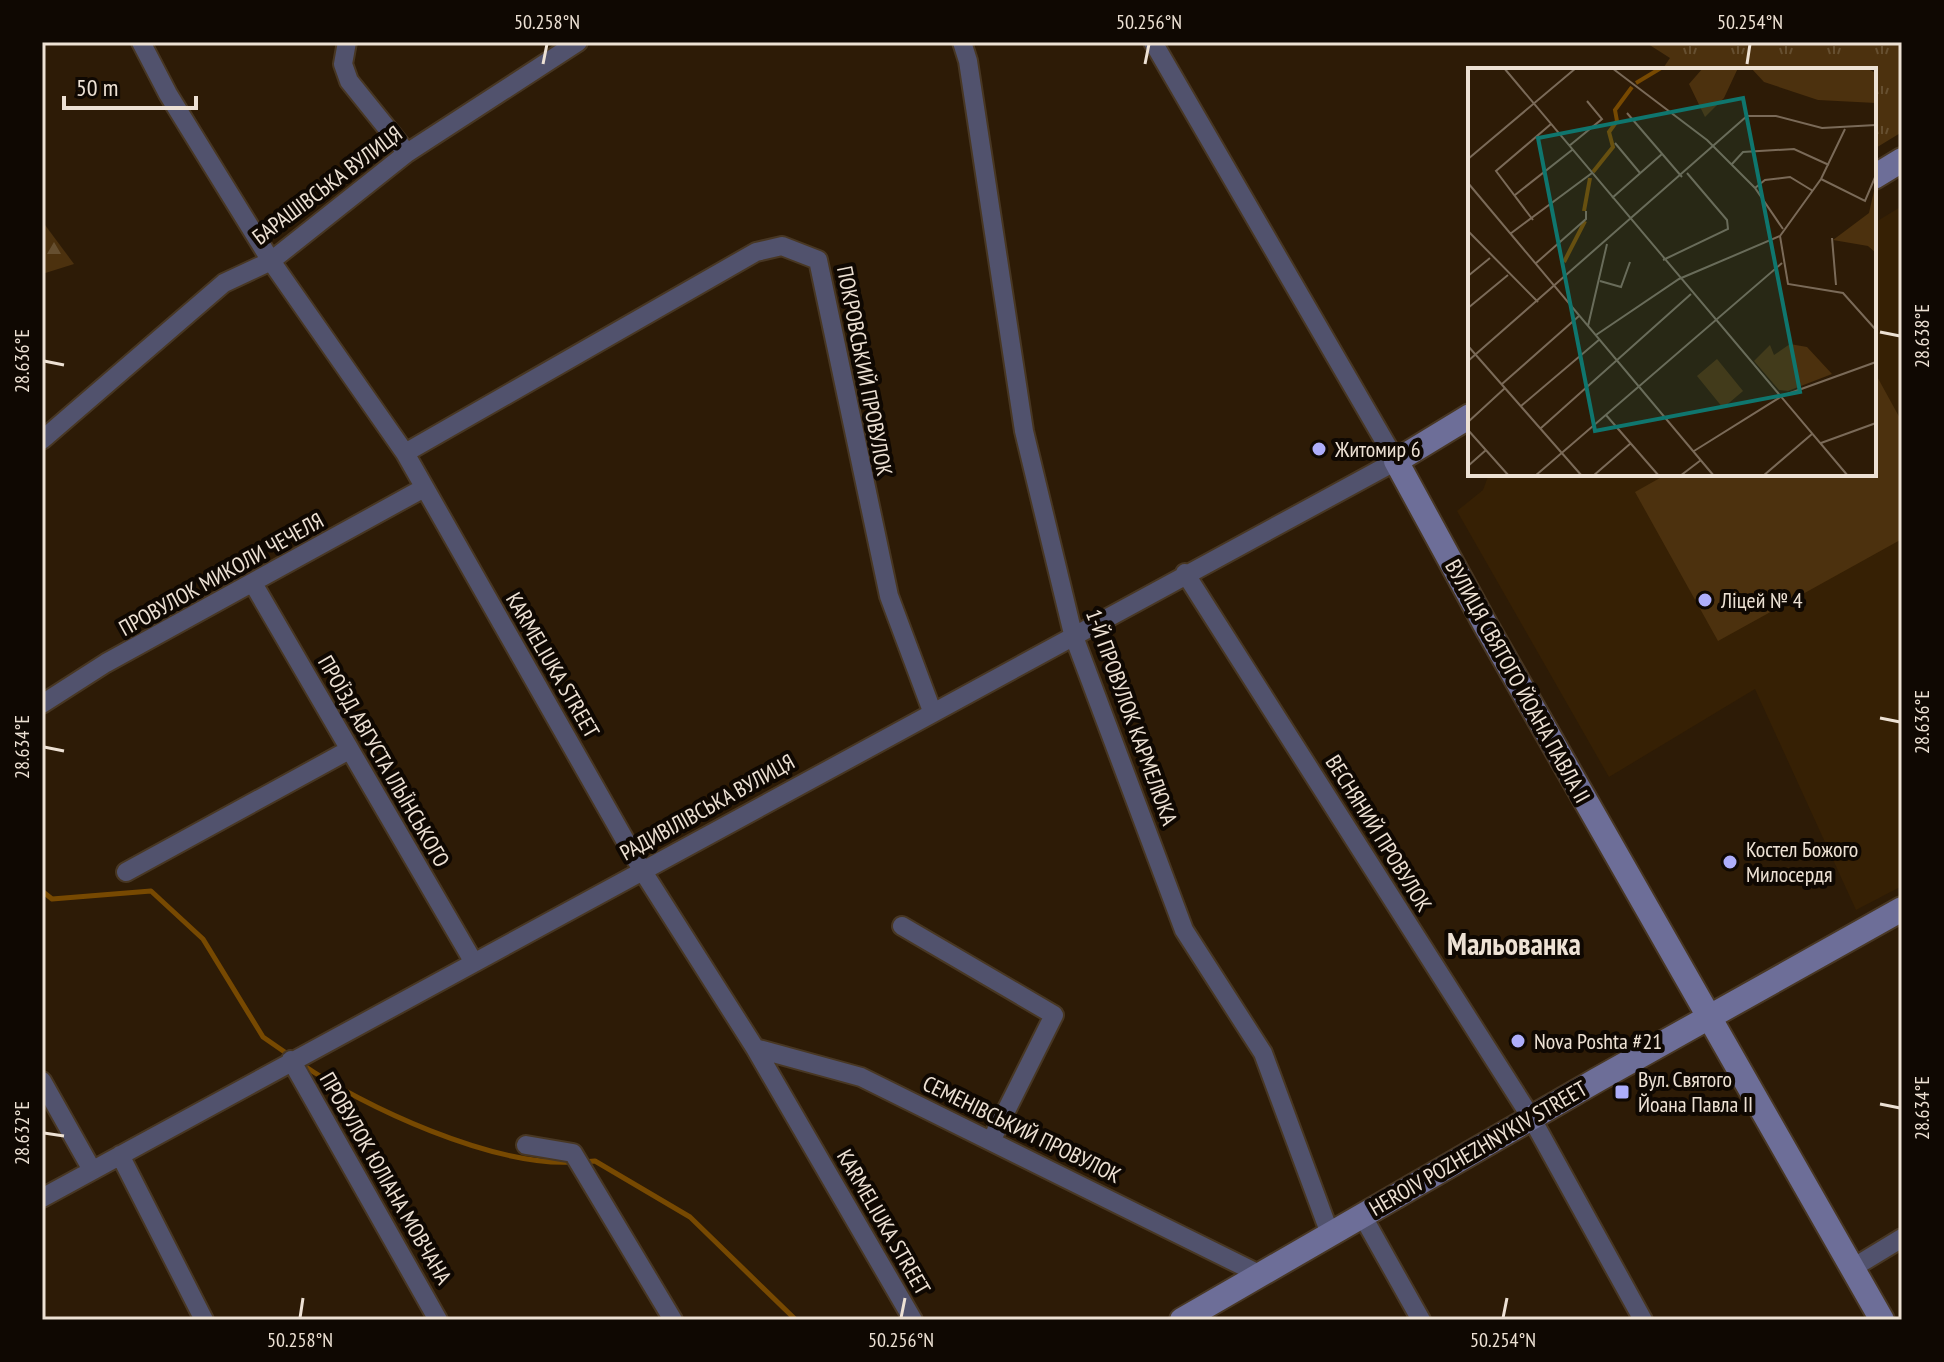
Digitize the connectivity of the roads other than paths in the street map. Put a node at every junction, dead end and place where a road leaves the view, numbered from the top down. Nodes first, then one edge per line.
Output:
1 (141, 42) edge
2 (347, 42) edge
3 (578, 42) edge
4 (962, 42) edge
5 (1153, 42) edge
6 (407, 153) junction
7 (1902, 160) edge
8 (1876, 176) edge
9 (271, 261) junction
10 (1468, 417) edge
11 (42, 440) edge
12 (405, 453) junction
13 (1396, 461) junction
14 (424, 488) junction
15 (1185, 573) junction
16 (254, 585) junction
17 (1073, 634) junction
18 (42, 704) edge
19 (932, 711) junction
20 (349, 750) junction
21 (642, 870) junction
22 (126, 872) dead end
23 (1902, 909) edge
24 (902, 926) dead end
25 (473, 961) junction
26 (1709, 1016) junction
27 (755, 1048) junction
28 (291, 1060) junction
29 (42, 1081) edge
30 (1532, 1119) junction
31 (992, 1139) junction
32 (526, 1145) dead end
33 (120, 1155) junction
34 (92, 1170) junction
35 (42, 1198) edge
36 (1362, 1215) junction
37 (1330, 1234) junction
38 (1902, 1238) edge
39 (1851, 1269) junction
40 (1259, 1274) junction
41 (1186, 1319) edge
42 (204, 1320) edge
43 (438, 1320) edge
44 (673, 1320) edge
45 (913, 1320) edge
46 (1421, 1320) edge
47 (1643, 1320) edge
48 (1882, 1320) edge

1 - 9 street, KARMELIUKA STREET
2 - 6 street
3 - 6 street, БАРАШІВСЬКА ВУЛИЦЯ
4 - 17 street, 1-Й ПРОВУЛОК КАРМЕЛЮКА
5 - 13 street, ВУЛИЦЯ СВЯТОГО ЙОАНА ПАВЛА II
6 - 9 street, БАРАШІВСЬКА ВУЛИЦЯ
7 - 8 street
9 - 11 street, БАРАШІВСЬКА ВУЛИЦЯ
9 - 12 street, KARMELIUKA STREET
10 - 13 street
12 - 14 street, KARMELIUKA STREET
12 - 19 street, ПОКРОВСЬКИЙ ПРОВУЛОК
13 - 15 street, РАДИВІЛІВСЬКА ВУЛИЦЯ
13 - 26 street, ВУЛИЦЯ СВЯТОГО ЙОАНА ПАВЛА II
14 - 16 street, ПРОВУЛОК МИКОЛИ ЧЕЧЕЛЯ
14 - 21 street, KARMELIUKA STREET
15 - 17 street, РАДИВІЛІВСЬКА ВУЛИЦЯ
15 - 30 street, ВЕСНЯНИЙ ПРОВУЛОК
16 - 18 street, ПРОВУЛОК МИКОЛИ ЧЕЧЕЛЯ
16 - 20 street, ПРОЇЗД АВГУСТА ІЛЬЇНСЬКОГО
17 - 19 street, РАДИВІЛІВСЬКА ВУЛИЦЯ
17 - 37 street, 1-Й ПРОВУЛОК КАРМЕЛЮКА
19 - 21 street, РАДИВІЛІВСЬКА ВУЛИЦЯ
20 - 22 street
20 - 25 street, ПРОЇЗД АВГУСТА ІЛЬЇНСЬКОГО
21 - 25 street, РАДИВІЛІВСЬКА ВУЛИЦЯ
21 - 27 street, KARMELIUKA STREET
23 - 26 street, HEROIV POZHEZHNYKIV STREET
24 - 31 street
25 - 28 street, РАДИВІЛІВСЬКА ВУЛИЦЯ
26 - 30 street, HEROIV POZHEZHNYKIV STREET
26 - 39 street, ВУЛИЦЯ СВЯТОГО ЙОАНА ПАВЛА II
27 - 31 street, СЕМЕНІВСЬКИЙ ПРОВУЛОК
27 - 45 street, KARMELIUKA STREET
28 - 33 street, РАДИВІЛІВСЬКА ВУЛИЦЯ
28 - 43 street, ПРОВУЛОК ЮЛІАНА МОВЧАНА
29 - 34 street
30 - 36 street, HEROIV POZHEZHNYKIV STREET
30 - 47 street, ВЕСНЯНИЙ ПРОВУЛОК
31 - 40 street, СЕМЕНІВСЬКИЙ ПРОВУЛОК
32 - 44 street
33 - 34 street, РАДИВІЛІВСЬКА ВУЛИЦЯ
33 - 42 street
34 - 35 street, РАДИВІЛІВСЬКА ВУЛИЦЯ
36 - 37 street, HEROIV POZHEZHNYKIV STREET
36 - 46 street
37 - 40 street, HEROIV POZHEZHNYKIV STREET
38 - 39 street
39 - 48 street, ВУЛИЦЯ СВЯТОГО ЙОАНА ПАВЛА II
40 - 41 street, HEROIV POZHEZHNYKIV STREET

